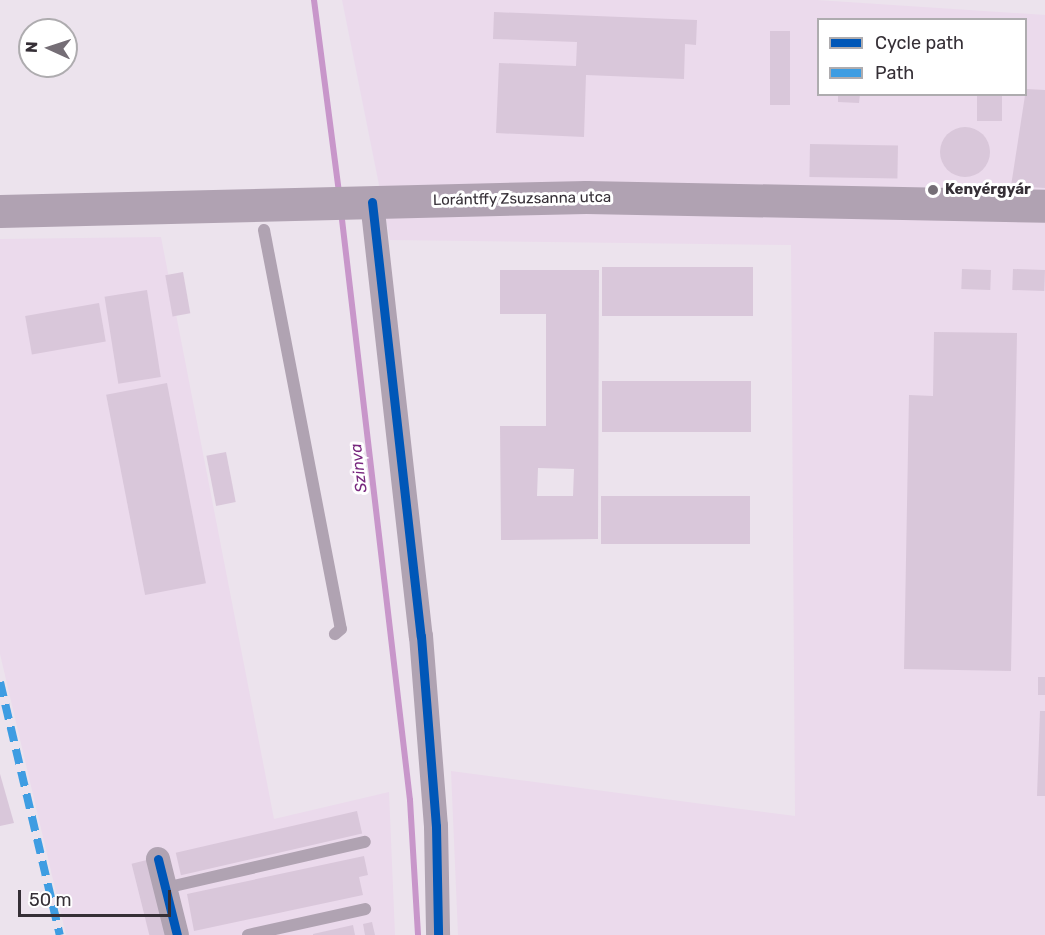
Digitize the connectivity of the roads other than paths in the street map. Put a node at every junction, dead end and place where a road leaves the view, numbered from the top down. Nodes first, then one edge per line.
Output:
1 (372, 202) junction
2 (1045, 206) edge
3 (0, 211) edge
4 (265, 218) junction
5 (335, 634) dead end
6 (365, 842) dead end
7 (158, 859) dead end
8 (165, 888) junction
9 (365, 909) dead end
10 (177, 935) edge
11 (248, 935) edge
12 (438, 935) edge

1 - 2 main road, Lorántffy Zsuzsanna utca
1 - 4 main road, Lorántffy Zsuzsanna utca
1 - 12 street
3 - 4 main road, Lorántffy Zsuzsanna utca
4 - 5 lane
6 - 8 lane
7 - 8 street
8 - 10 street
9 - 11 lane

